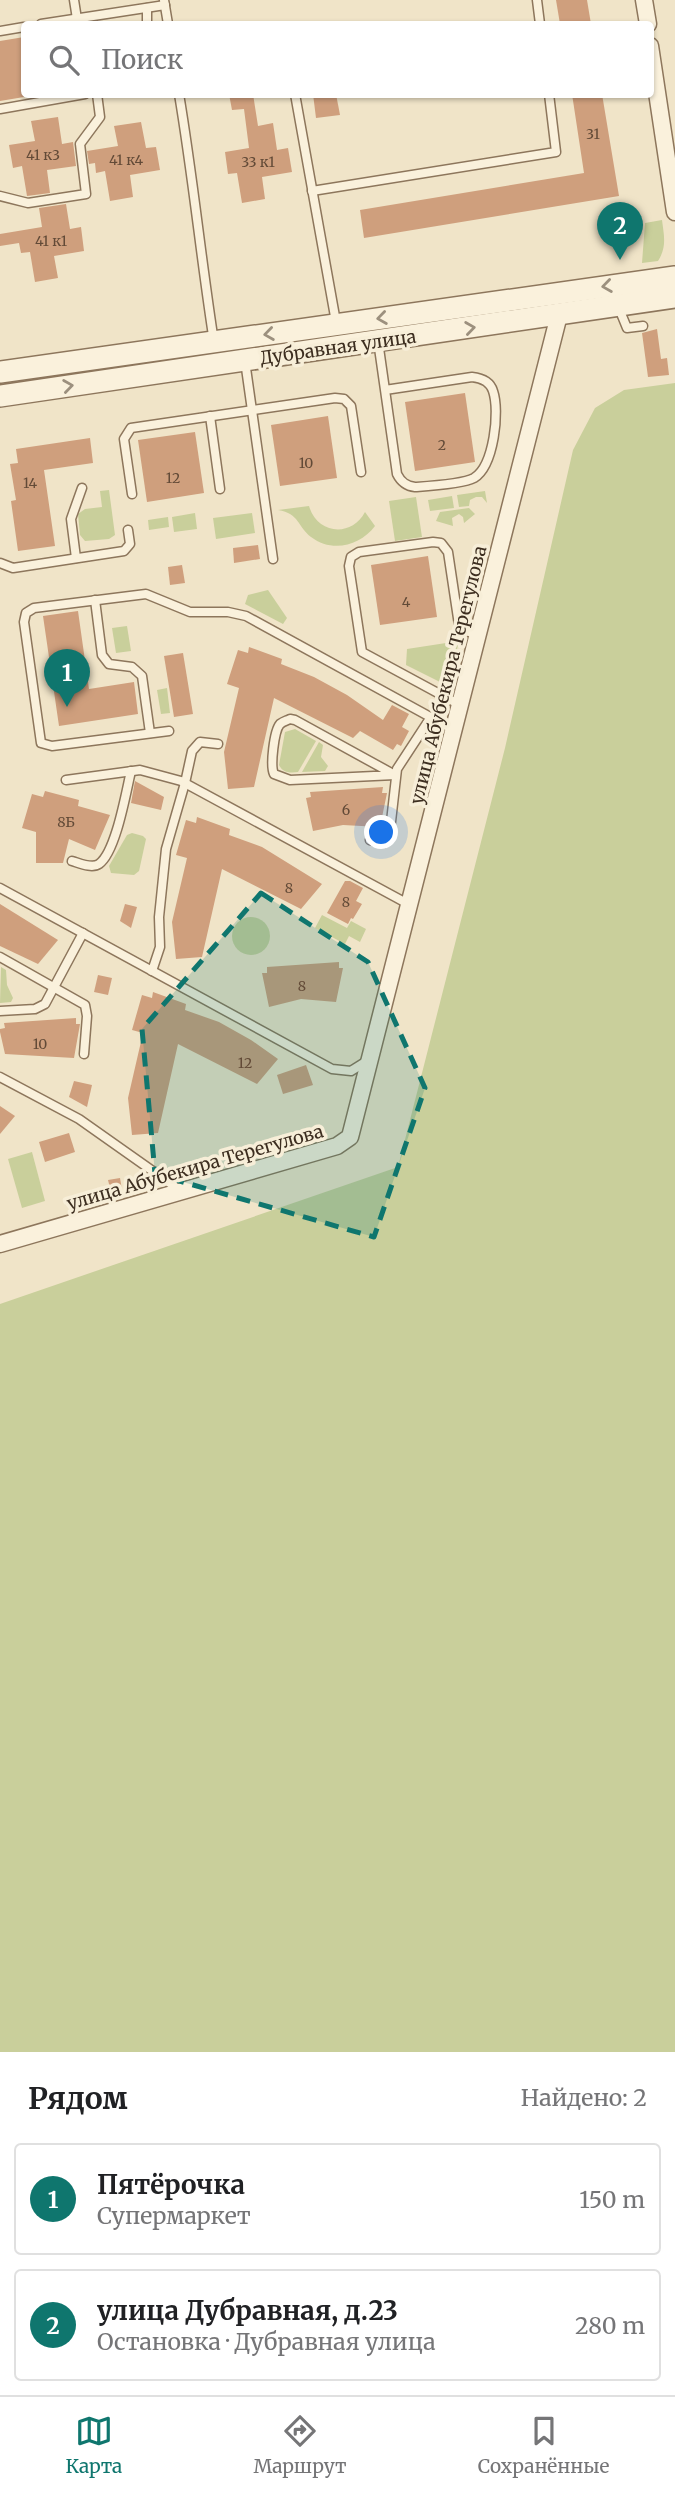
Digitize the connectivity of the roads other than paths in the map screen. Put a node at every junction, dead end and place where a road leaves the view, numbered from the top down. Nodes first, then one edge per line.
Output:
1 (74, 0) edge
2 (537, 0) edge
3 (644, 0) edge
4 (164, 3) edge
5 (147, 8) junction
6 (77, 19) junction
7 (63, 21) edge
8 (148, 21) edge
9 (167, 21) edge
10 (540, 21) edge
11 (648, 21) edge
12 (21, 28) edge
13 (0, 31) edge
14 (654, 66) edge
15 (62, 98) edge
16 (98, 98) edge
17 (180, 98) edge
18 (296, 98) edge
19 (549, 98) edge
20 (0, 109) edge
21 (669, 142) edge
22 (312, 191) junction
23 (0, 196) edge
24 (675, 212) edge
25 (675, 277) edge
26 (675, 297) edge
27 (618, 306) junction
28 (412, 314) junction
29 (559, 315) junction
30 (337, 325) junction
31 (643, 326) dead end
32 (415, 335) junction
33 (378, 341) junction
34 (214, 342) junction
35 (245, 361) junction
36 (0, 372) edge
37 (385, 390) junction
38 (0, 396) edge
39 (252, 410) junction
40 (210, 416) junction
41 (361, 472) dead end
42 (82, 488) dead end
43 (220, 489) dead end
44 (132, 494) dead end
45 (128, 530) dead end
46 (76, 558) junction
47 (273, 559) dead end
48 (0, 563) edge
49 (95, 600) junction
50 (478, 635) junction
51 (460, 705) junction
52 (431, 717) junction
53 (454, 730) junction
54 (169, 731) dead end
55 (150, 733) junction
56 (218, 744) dead end
57 (131, 771) junction
58 (396, 775) junction
59 (66, 780) dead end
60 (186, 783) junction
61 (370, 840) dead end
62 (72, 861) dead end
63 (0, 888) edge
64 (410, 905) junction
65 (83, 933) junction
66 (0, 957) edge
67 (152, 971) junction
68 (55, 987) junction
69 (0, 1011) edge
70 (84, 1054) dead end
71 (372, 1057) junction
72 (0, 1077) edge
73 (181, 1191) junction
74 (0, 1244) edge

1 - 6 lane
2 - 10 lane
3 - 11 street
4 - 5 lane
4 - 9 lane
5 - 6 lane
5 - 8 lane
6 - 7 lane
12 - 13 lane
14 - 21 street
15 - 20 lane
16 - 23 lane
17 - 34 lane
18 - 22 lane
19 - 22 lane
21 - 24 street
22 - 30 lane
25 -> 28 street, Дубравная улица
26 - 27 street, Дубравная улица
27 - 29 street, Дубравная улица
27 - 31 lane
28 -> 30 street, Дубравная улица
28 - 32 street
32 -> 29 street, Дубравная улица
29 - 50 street, улица Абубекира Терегулова
30 -> 34 street, Дубравная улица
32 - 33 street, Дубравная улица
33 - 35 street, Дубравная улица
33 - 37 lane
34 - 36 street, Дубравная улица
38 -> 35 street, Дубравная улица
35 - 39 lane
37 - 37 lane
39 - 40 lane
39 - 41 lane
39 - 47 lane
40 - 43 lane
40 - 44 lane
42 - 46 lane
45 - 46 lane
46 - 48 lane
49 - 52 lane
49 - 55 lane
49 - 55 lane
50 - 51 street, улица Абубекира Терегулова
50 - 51 lane
51 - 53 street, улица Абубекира Терегулова
52 - 53 lane
52 - 58 lane
53 - 64 street, улица Абубекира Терегулова
54 - 55 lane
56 - 60 lane
57 - 59 lane
57 - 60 lane
57 - 62 lane
58 - 58 lane
58 - 61 lane
60 - 64 lane
60 - 67 lane
63 - 65 lane
64 - 71 street, улица Абубекира Терегулова
65 - 67 lane
65 - 68 lane
66 - 68 lane
67 - 71 lane
68 - 69 lane
68 - 70 lane
71 - 73 street, улица Абубекира Терегулова
72 - 73 lane
73 - 74 street, улица Абубекира Терегулова

